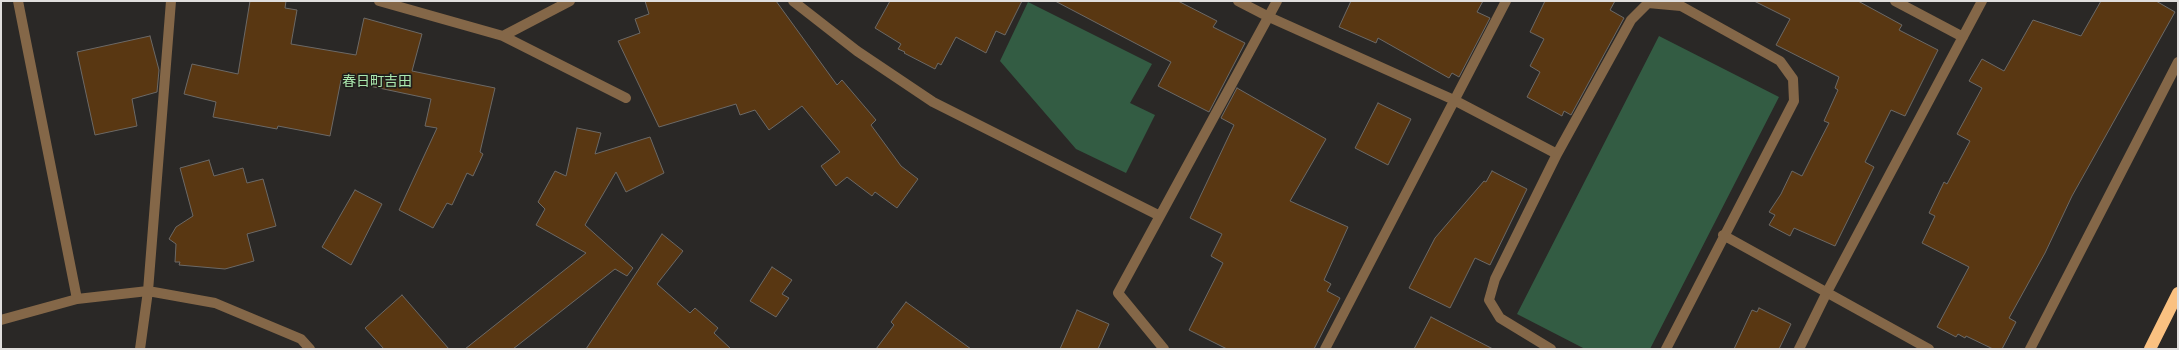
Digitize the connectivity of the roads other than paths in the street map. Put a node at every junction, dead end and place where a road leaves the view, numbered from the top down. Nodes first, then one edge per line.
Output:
1 (18, 1) edge
2 (172, 1) edge
3 (379, 1) edge
4 (570, 1) edge
5 (793, 1) edge
6 (1238, 1) edge
7 (1277, 1) edge
8 (1506, 1) edge
9 (1895, 1) edge
10 (1982, 1) edge
11 (1269, 17) junction
12 (503, 36) junction
13 (1963, 37) junction
14 (2178, 62) edge
15 (626, 98) dead end
16 (1454, 100) junction
17 (1557, 154) junction
18 (1160, 216) junction
19 (1723, 235) junction
20 (148, 291) junction
21 (1827, 292) junction
22 (2178, 294) edge
23 (77, 299) junction
24 (1, 320) edge
25 (140, 349) edge
26 (310, 349) edge
27 (1164, 349) edge
28 (1325, 349) edge
29 (1551, 349) edge
30 (1666, 349) edge
31 (1799, 349) edge
32 (1929, 349) edge
33 (2030, 349) edge
34 (2150, 349) edge

1 - 23 street
2 - 20 street
3 - 12 street
4 - 12 street
5 - 18 street
6 - 11 street
7 - 11 street
8 - 16 street
9 - 13 street
10 - 13 street
11 - 16 street
11 - 18 street
12 - 15 street
13 - 21 street
14 - 33 street
16 - 17 street
16 - 28 street
17 - 19 street
17 - 29 street
18 - 27 street
19 - 21 street
19 - 30 street
20 - 23 street
20 - 25 street
20 - 26 street
21 - 31 street
21 - 32 street
22 - 34 highway
23 - 24 street

